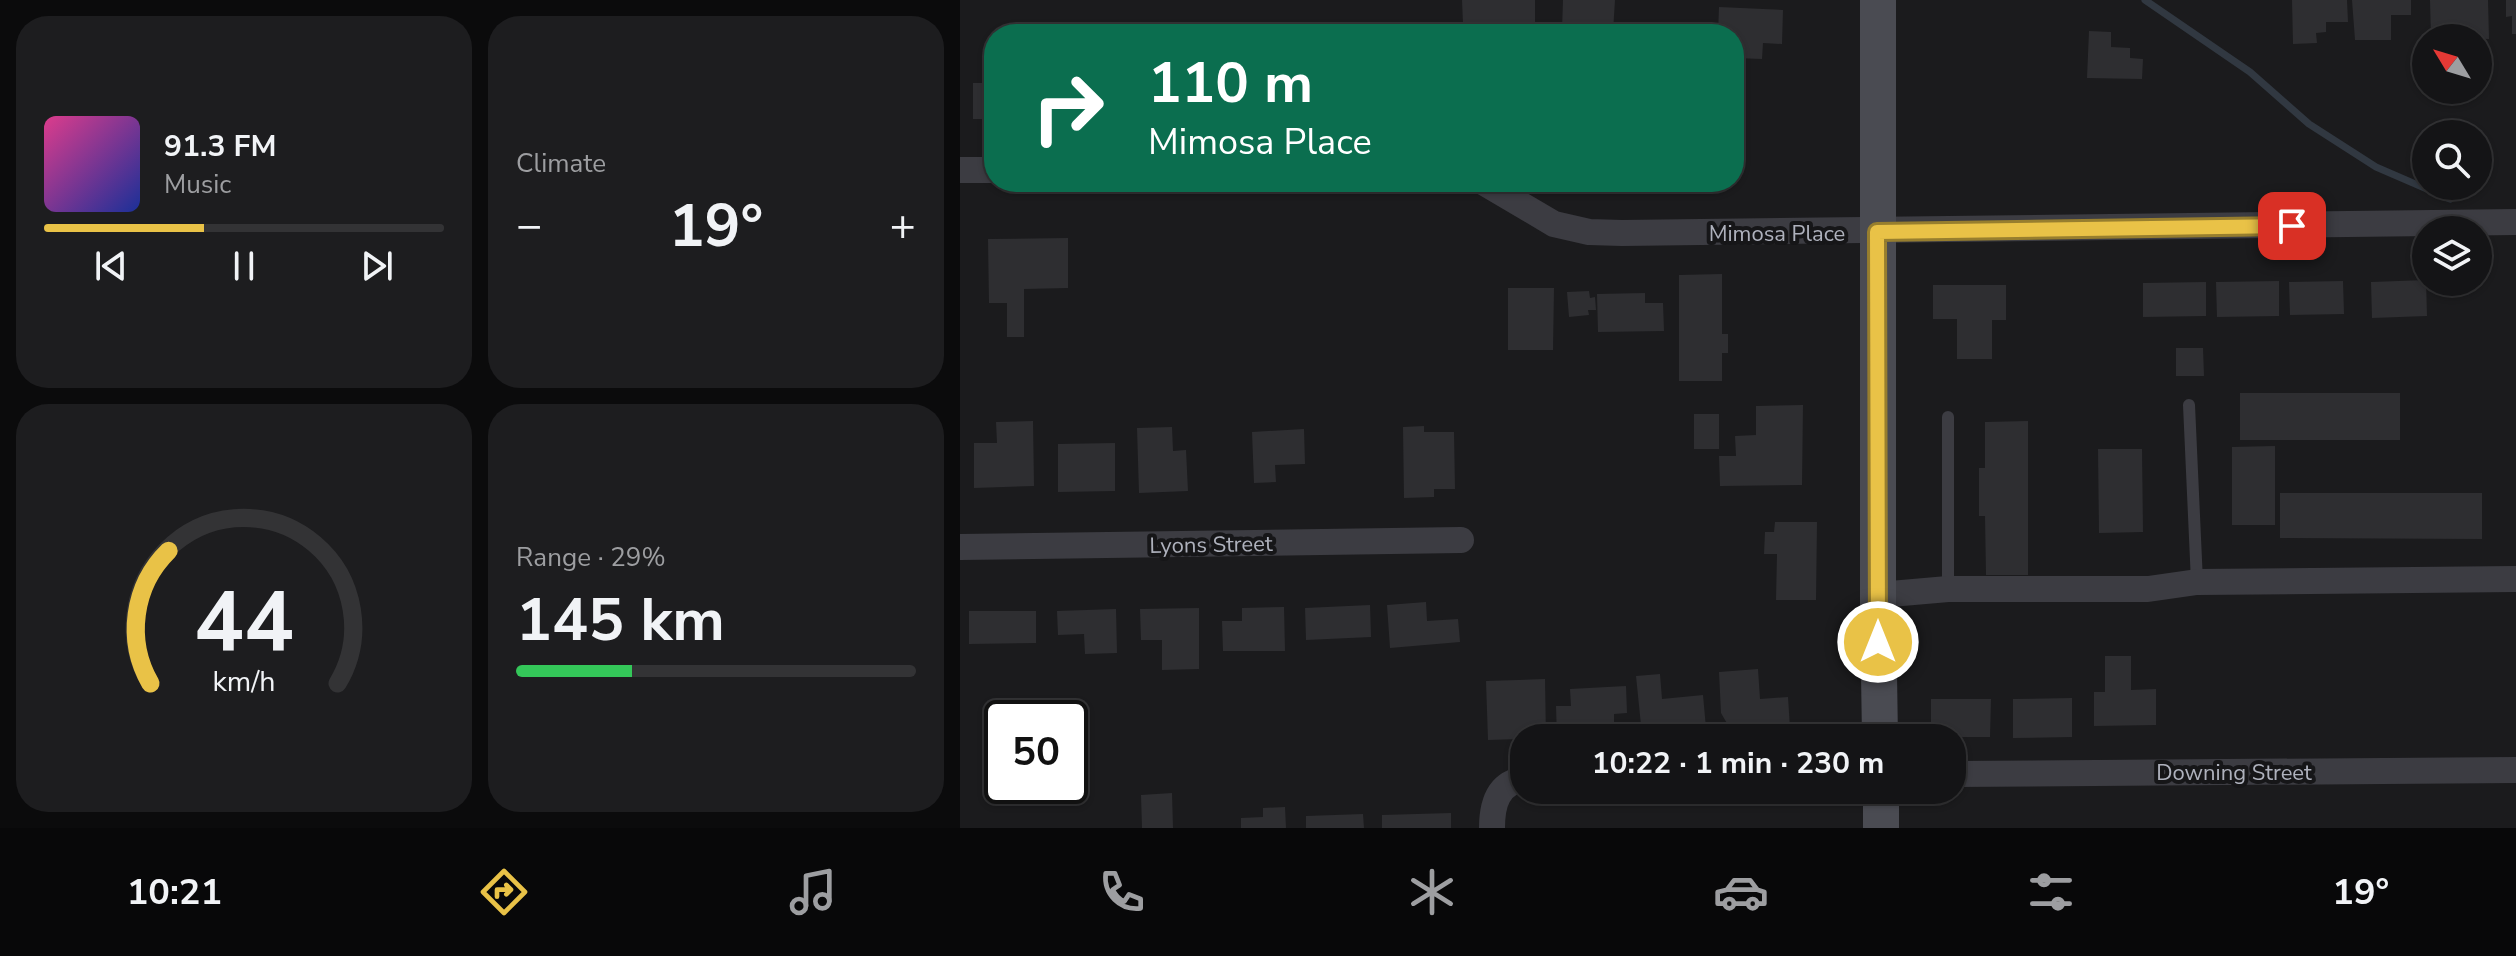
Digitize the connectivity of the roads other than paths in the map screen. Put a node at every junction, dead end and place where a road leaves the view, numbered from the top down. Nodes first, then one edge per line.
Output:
1 (1878, 0) edge
2 (960, 170) edge
3 (984, 170) edge
4 (1500, 192) edge
5 (2516, 222) edge
6 (1877, 232) junction
7 (2189, 405) dead end
8 (1948, 417) dead end
9 (1461, 540) dead end
10 (960, 547) edge
11 (2516, 579) edge
12 (2197, 582) junction
13 (1948, 589) junction
14 (1879, 595) junction
15 (1880, 724) edge
16 (2516, 770) edge
17 (1966, 774) edge
18 (1510, 783) edge
19 (1881, 804) edge
20 (1492, 828) edge
21 (1881, 828) edge

1 - 6 main road
2 - 3 street
4 - 6 street, Mimosa Place
5 - 6 street, Mimosa Place
6 - 14 main road
7 - 12 lane
8 - 13 lane
9 - 10 street, Lyons Street
11 - 12 street
12 - 13 street
13 - 14 street
14 - 15 main road
16 - 17 street, Downing Street
18 - 20 street
19 - 21 main road

